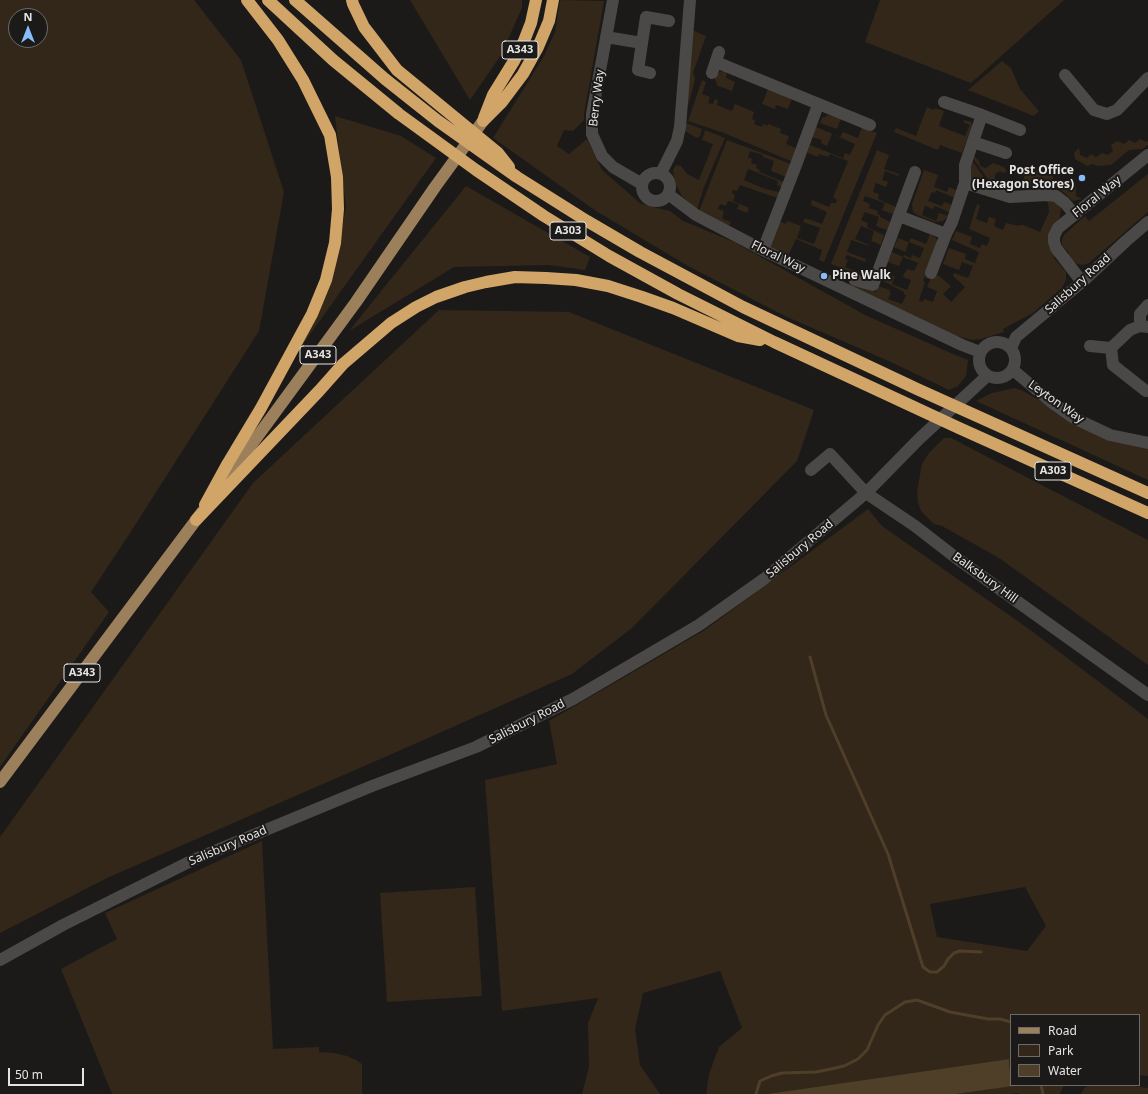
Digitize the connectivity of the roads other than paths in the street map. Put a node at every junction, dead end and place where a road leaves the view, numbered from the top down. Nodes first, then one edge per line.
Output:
1 (246, 0) edge
2 (268, 0) edge
3 (295, 0) edge
4 (352, 0) edge
5 (536, 0) edge
6 (553, 0) edge
7 (613, 0) edge
8 (690, 0) edge
9 (669, 21) dead end
10 (606, 37) junction
11 (642, 43) junction
12 (716, 63) dead end
13 (650, 73) dead end
14 (1065, 75) dead end
15 (1148, 78) edge
16 (498, 99) junction
17 (944, 102) dead end
18 (818, 105) junction
19 (982, 115) junction
20 (482, 121) joint
21 (870, 125) dead end
22 (1020, 130) dead end
23 (973, 142) junction
24 (1006, 153) dead end
25 (1148, 155) edge
26 (915, 172) dead end
27 (661, 173) junction
28 (517, 178) junction
29 (965, 183) junction
30 (642, 184) junction
31 (668, 194) junction
32 (1079, 212) junction
33 (899, 216) junction
34 (1148, 222) edge
35 (946, 234) junction
36 (763, 250) junction
37 (931, 273) dead end
38 (855, 280) dead end
39 (1082, 282) junction
40 (1148, 305) edge
41 (1144, 327) edge
42 (774, 342) junction
43 (1090, 346) dead end
44 (1011, 348) junction
45 (1112, 348) junction
46 (980, 352) junction
47 (1013, 370) junction
48 (987, 376) junction
49 (1146, 391) dead end
50 (1148, 443) edge
51 (811, 470) dead end
52 (866, 493) junction
53 (1148, 494) edge
54 (1148, 513) edge
55 (196, 520) junction
56 (1148, 695) edge
57 (0, 782) edge
58 (0, 960) edge

1 - 55 highway
2 - 42 highway, A303
3 - 28 highway, A303
4 - 28 highway
5 - 16 highway, A343
6 - 16 highway, A343
7 - 10 street, Berry Way
8 - 27 street
9 - 11 street
10 - 11 street
10 - 30 street, Berry Way
11 - 13 street
12 - 18 street
14 - 15 street
16 - 20 highway, A343
17 - 19 street
18 - 21 street
18 - 36 street
19 - 22 street
19 - 23 street
20 - 55 main road, A343
23 - 24 street
23 - 29 street
25 - 32 street, Floral Way
26 - 33 street
27 - 30 street
27 - 31 street
28 - 53 highway, A303
29 - 32 street
29 - 35 street
30 - 31 street
31 - 36 street, Floral Way
32 - 39 street, Floral Way
33 - 35 street
33 - 38 street
34 - 39 street, Salisbury Road
35 - 37 street
36 - 46 street, Floral Way
39 - 44 street, Salisbury Road
40 - 41 street
41 - 45 street
42 - 54 highway, A303
42 - 55 highway
43 - 45 street
44 - 46 street
44 - 47 street
45 - 49 street
46 - 48 street
47 - 48 street
47 - 50 street, Leyton Way
48 - 52 street, Salisbury Road
51 - 52 street, Balksbury Hill
52 - 56 street, Balksbury Hill
52 - 58 street, Salisbury Road
55 - 57 main road, A343

